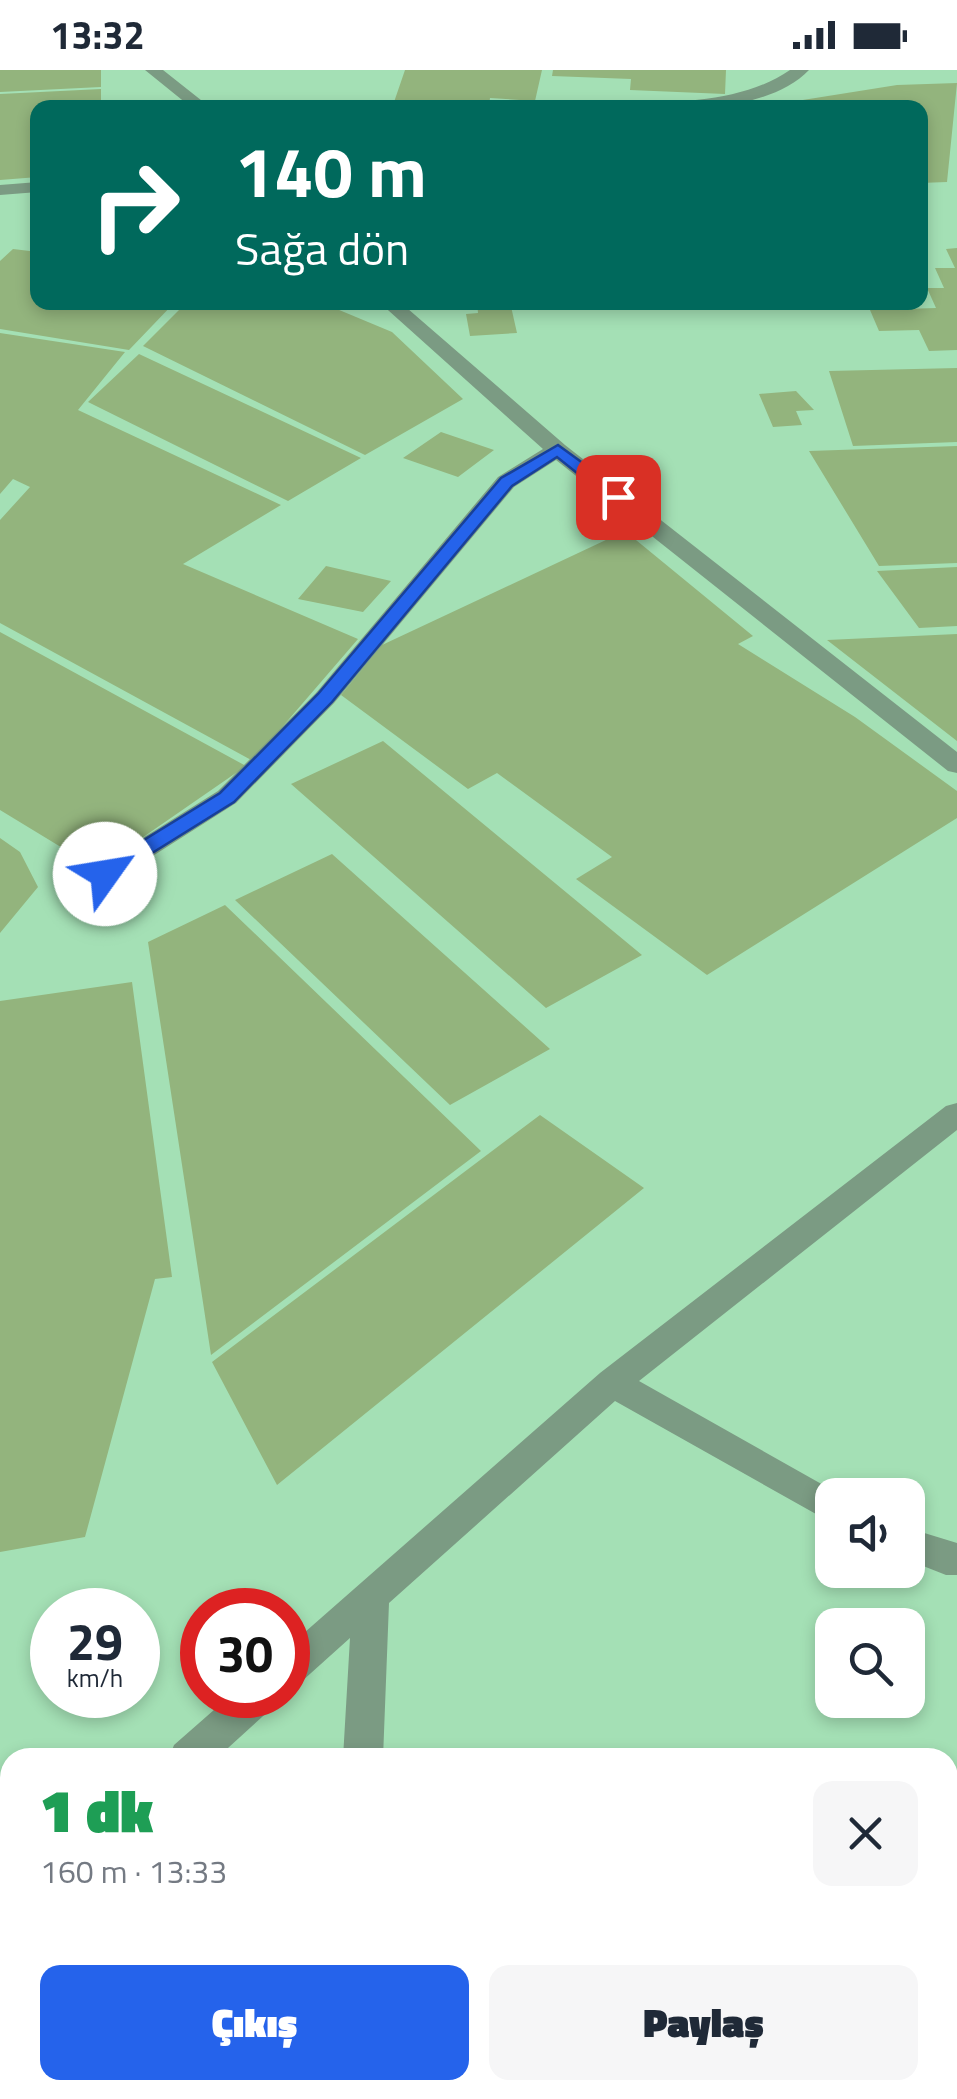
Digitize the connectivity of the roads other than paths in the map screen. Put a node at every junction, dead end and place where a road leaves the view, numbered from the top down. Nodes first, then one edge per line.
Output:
1 (153, 70) edge
2 (801, 70) edge
3 (192, 100) edge
4 (694, 100) edge
5 (30, 188) edge
6 (0, 190) edge
7 (397, 310) edge
8 (558, 450) junction
9 (957, 765) edge
10 (105, 874) dead end
11 (957, 1114) edge
12 (612, 1383) junction
13 (815, 1498) edge
14 (925, 1551) edge
15 (957, 1559) edge
16 (371, 1596) junction
17 (310, 1650) edge
18 (233, 1718) edge
19 (199, 1748) edge
20 (364, 1748) edge

1 - 3 street
2 - 4 street
5 - 6 street
7 - 8 street
8 - 9 street
8 - 10 street
11 - 12 street
12 - 13 street
12 - 16 street
14 - 15 street
16 - 17 street
16 - 20 street
18 - 19 street

